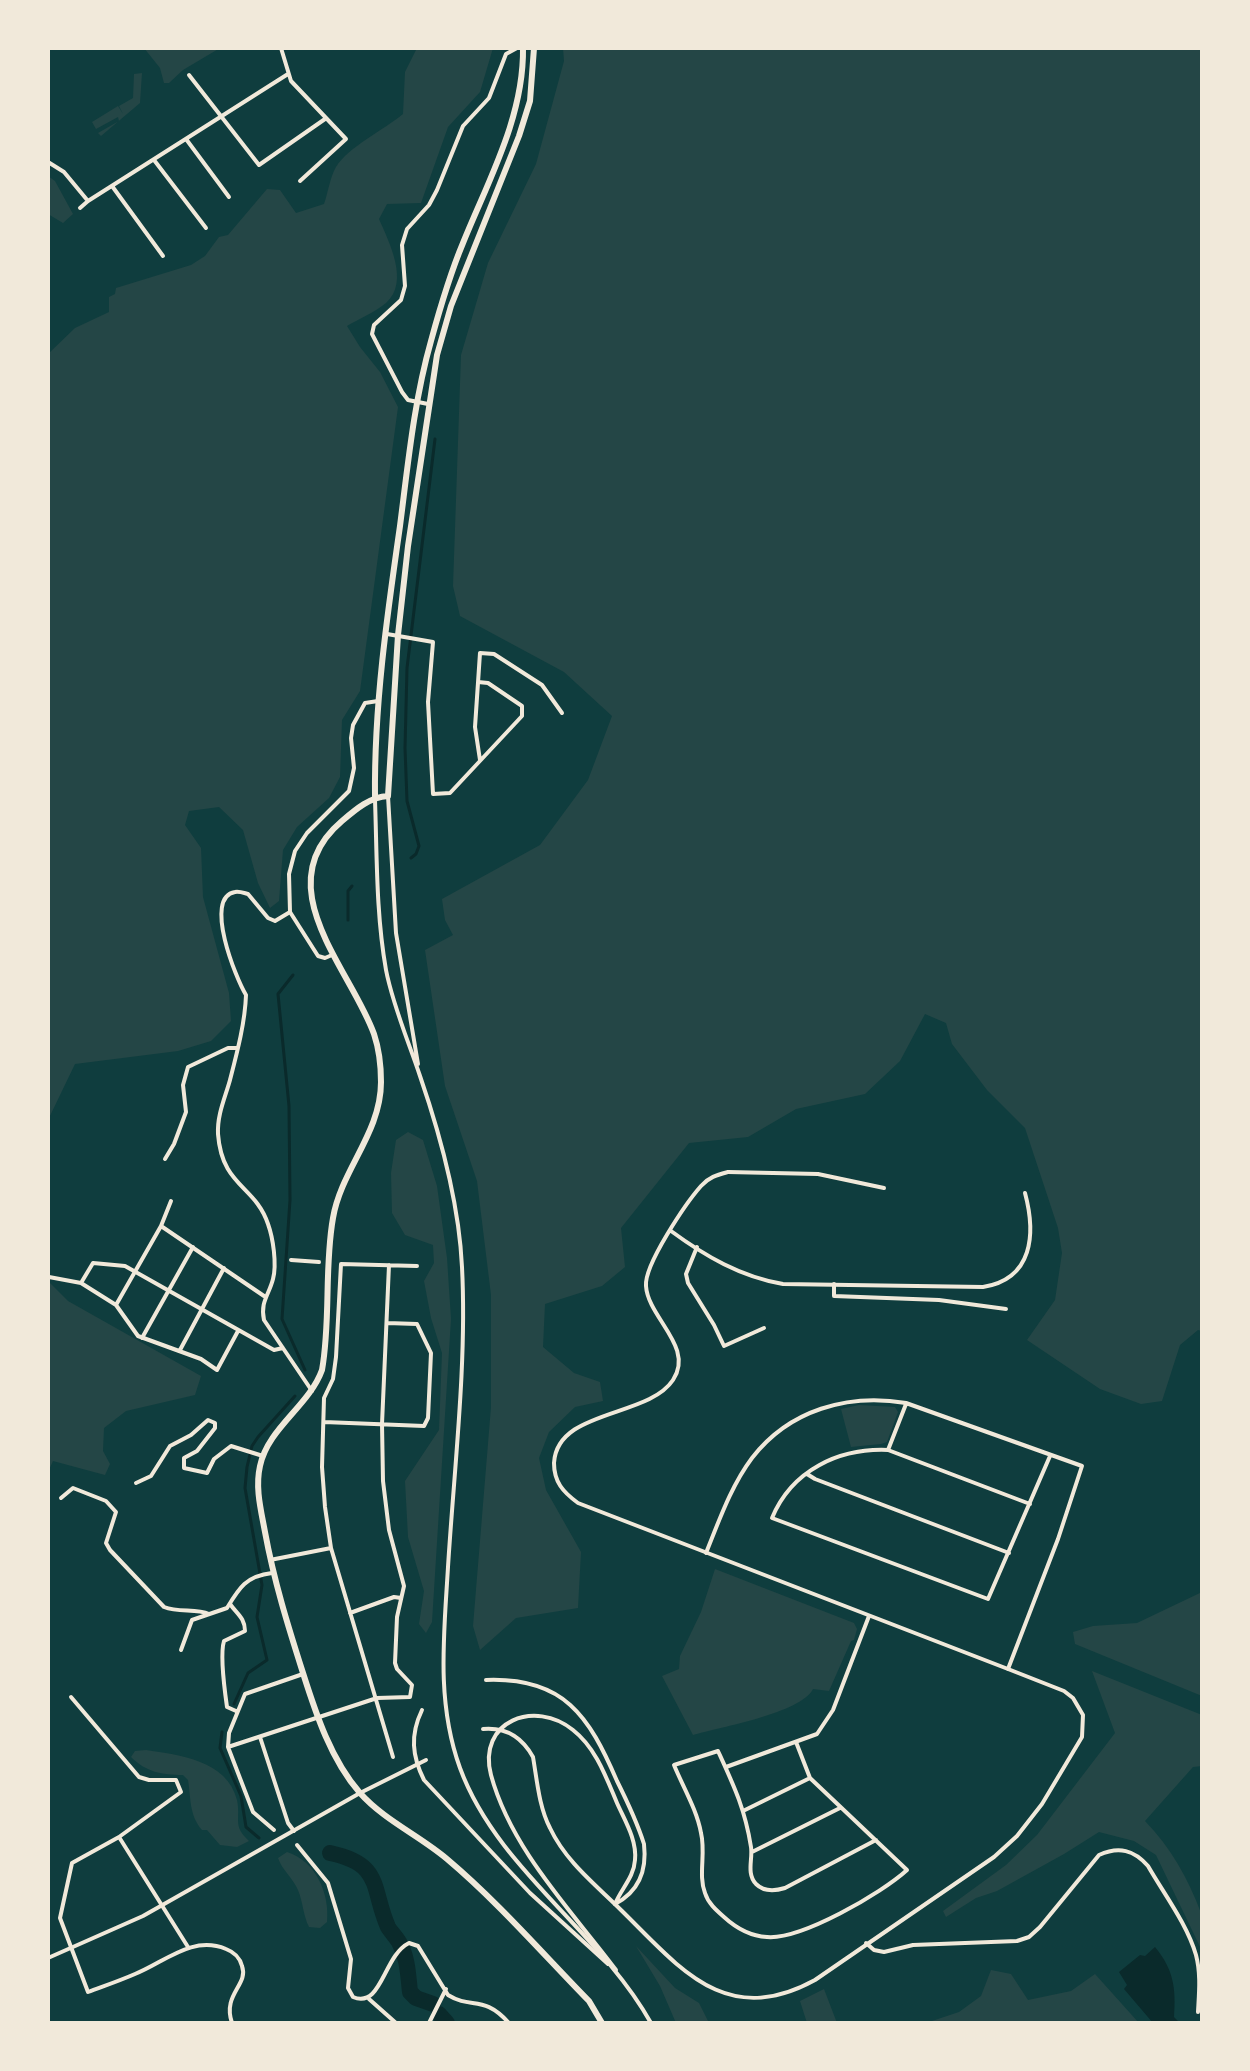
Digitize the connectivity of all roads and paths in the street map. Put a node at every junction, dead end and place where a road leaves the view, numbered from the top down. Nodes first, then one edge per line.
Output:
1 (281, 48) edge
2 (520, 48) edge
3 (534, 48) edge
4 (288, 74) junction
5 (189, 75) dead end
6 (222, 117) junction
7 (325, 119) junction
8 (186, 139) junction
9 (154, 160) junction
10 (48, 162) edge
11 (300, 181) dead end
12 (112, 186) junction
13 (229, 197) dead end
14 (88, 201) junction
15 (80, 208) dead end
16 (206, 228) dead end
17 (163, 256) dead end
18 (417, 403) junction
19 (428, 404) junction
20 (384, 634) junction
21 (398, 635) junction
22 (478, 682) junction
23 (378, 701) junction
24 (562, 713) dead end
25 (480, 760) junction
26 (388, 796) junction
27 (375, 797) junction
28 (290, 912) junction
29 (332, 955) junction
30 (237, 1048) junction
31 (420, 1076) junction
32 (165, 1159) dead end
33 (884, 1188) dead end
34 (1025, 1193) dead end
35 (171, 1201) dead end
36 (161, 1226) junction
37 (671, 1231) junction
38 (193, 1247) junction
39 (697, 1247) junction
40 (291, 1260) dead end
41 (319, 1262) dead end
42 (389, 1265) junction
43 (417, 1266) dead end
44 (224, 1268) junction
45 (134, 1270) junction
46 (49, 1277) edge
47 (81, 1283) junction
48 (834, 1284) junction
49 (169, 1292) junction
50 (264, 1296) junction
51 (116, 1305) junction
52 (1006, 1309) dead end
53 (202, 1311) junction
54 (387, 1323) junction
55 (764, 1328) dead end
56 (238, 1331) junction
57 (142, 1338) junction
58 (283, 1348) junction
59 (180, 1350) junction
60 (312, 1391) junction
61 (906, 1403) junction
62 (324, 1422) junction
63 (382, 1424) junction
64 (888, 1450) junction
65 (263, 1456) junction
66 (1050, 1456) junction
67 (807, 1474) junction
68 (136, 1483) dead end
69 (61, 1498) dead end
70 (1030, 1504) junction
71 (331, 1548) junction
72 (706, 1553) junction
73 (1009, 1553) junction
74 (270, 1560) junction
75 (272, 1573) junction
76 (401, 1598) junction
77 (230, 1604) junction
78 (350, 1613) junction
79 (209, 1614) junction
80 (869, 1616) junction
81 (181, 1650) dead end
82 (1008, 1669) junction
83 (303, 1674) junction
84 (486, 1680) dead end
85 (71, 1697) dead end
86 (377, 1698) junction
87 (422, 1710) dead end
88 (236, 1711) junction
89 (317, 1717) junction
90 (483, 1729) dead end
91 (260, 1737) junction
92 (796, 1742) junction
93 (228, 1747) junction
94 (393, 1757) dead end
95 (426, 1760) dead end
96 (726, 1767) junction
97 (810, 1778) junction
98 (360, 1793) junction
99 (840, 1808) junction
100 (745, 1810) junction
101 (274, 1830) dead end
102 (294, 1831) junction
103 (119, 1837) junction
104 (876, 1840) junction
105 (297, 1845) dead end
106 (752, 1852) junction
107 (615, 1904) junction
108 (163, 1905) junction
109 (866, 1943) junction
110 (188, 1947) junction
111 (71, 1948) junction
112 (48, 1958) edge
113 (622, 1977) junction
114 (446, 1989) junction
115 (369, 1999) junction
116 (1198, 2012) dead end
117 (232, 2023) edge
118 (396, 2023) edge
119 (429, 2023) edge
120 (509, 2023) edge
121 (602, 2023) edge
122 (651, 2023) edge

1 - 4 street
2 - 18 main road
2 - 18 street
3 - 19 main road
4 - 6 street
4 - 7 street
5 - 6 street
6 - 7 street
6 - 8 street
7 - 11 street
8 - 9 street
8 - 13 street
9 - 12 street
9 - 16 street
10 - 14 street
12 - 14 street
12 - 17 street
14 - 15 street
18 - 19 street
18 - 20 main road
19 - 21 main road
20 - 21 street
20 - 23 main road
21 - 25 street
21 - 26 main road
22 - 24 street
22 - 25 street
22 - 25 street
23 - 27 main road
23 - 28 street
26 - 27 main road
26 - 31 street
27 - 29 main road
27 - 31 street
28 - 29 street
28 - 30 street
29 - 60 main road
30 - 32 street
30 - 50 street
31 - 113 street
33 - 37 street
34 - 48 street
35 - 36 street
36 - 38 street
36 - 45 street
37 - 39 street
37 - 72 street
38 - 44 street
38 - 49 street
39 - 48 street
39 - 55 street
40 - 41 street
42 - 43 street
42 - 54 street
42 - 62 street
44 - 50 street
44 - 53 street
45 - 47 street
45 - 49 street
45 - 51 street
46 - 47 street
47 - 51 street
48 - 52 street
49 - 53 street
49 - 57 street
50 - 58 street
51 - 57 street
53 - 56 street
53 - 59 street
54 - 63 street
54 - 63 street
56 - 58 street
56 - 59 street
57 - 59 street
58 - 60 street
60 - 65 main road
61 - 64 street
61 - 66 street
61 - 72 street
62 - 63 street
62 - 71 street
63 - 76 street
64 - 67 street
64 - 70 street
65 - 68 street
65 - 74 main road
66 - 70 street
66 - 82 street
67 - 73 street
67 - 73 street
69 - 79 street
70 - 73 street
71 - 74 street
71 - 78 street
72 - 80 street
74 - 75 main road
75 - 77 street
75 - 83 main road
76 - 78 street
76 - 86 street
77 - 79 street
77 - 88 street
78 - 86 street
79 - 81 street
80 - 82 street
80 - 92 street
82 - 109 street
83 - 88 street
83 - 89 main road
84 - 107 street
85 - 103 street
86 - 89 street
86 - 94 street
87 - 113 street
88 - 93 street
89 - 91 street
89 - 98 main road
90 - 107 street
91 - 93 street
91 - 102 street
92 - 96 street
92 - 97 street
93 - 101 street
95 - 98 street
96 - 100 street
96 - 104 street
97 - 99 street
97 - 100 street
98 - 102 street
98 - 121 main road
99 - 104 street
99 - 106 street
100 - 106 street
102 - 108 street
103 - 108 street
103 - 111 street
104 - 106 street
105 - 115 street
107 - 109 street
107 - 113 street
108 - 110 street
108 - 111 street
109 - 116 street
110 - 111 street
110 - 117 street
111 - 112 street
113 - 122 street
114 - 115 street
114 - 119 street
114 - 120 street
115 - 118 street

